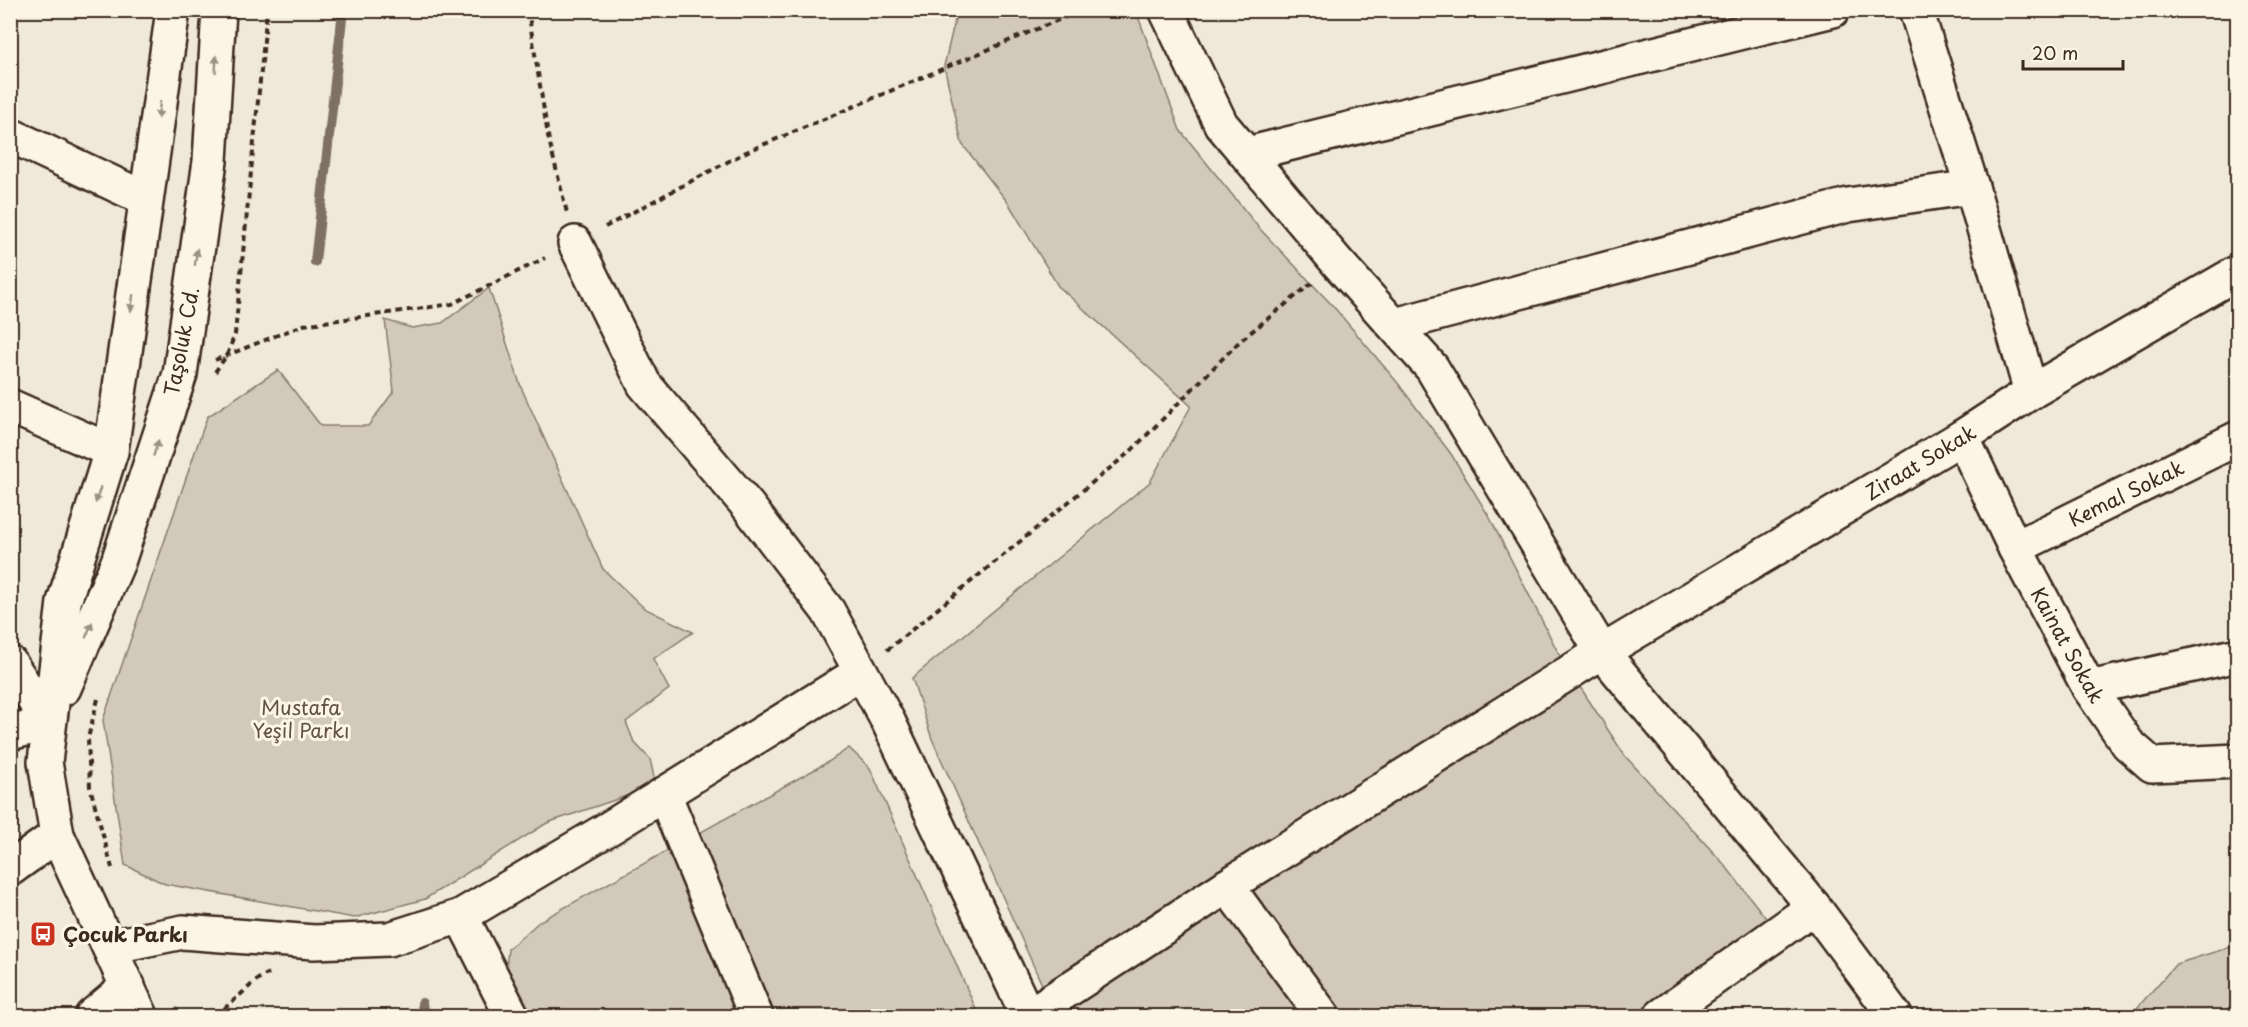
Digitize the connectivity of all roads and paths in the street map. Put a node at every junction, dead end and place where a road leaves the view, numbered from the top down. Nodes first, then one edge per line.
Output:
1 (173, 10) edge
2 (219, 10) edge
3 (267, 10) edge
4 (528, 10) edge
5 (1082, 10) edge
6 (1166, 10) edge
7 (1833, 10) edge
8 (1916, 10) edge
9 (10, 135) edge
10 (1247, 154) junction
11 (1972, 187) junction
12 (146, 199) junction
13 (575, 243) junction
14 (1337, 262) junction
15 (2238, 272) edge
16 (1395, 325) junction
17 (234, 334) dead end
18 (180, 374) junction
19 (2031, 392) junction
20 (10, 406) edge
21 (1962, 437) junction
22 (2238, 438) edge
23 (111, 451) junction
24 (2015, 548) junction
25 (1602, 652) junction
26 (2238, 655) edge
27 (10, 663) edge
28 (861, 672) junction
29 (2089, 688) junction
30 (99, 696) dead end
31 (49, 723) junction
32 (10, 733) edge
33 (2238, 761) edge
34 (664, 794) junction
35 (57, 834) junction
36 (10, 869) edge
37 (113, 872) dead end
38 (1227, 886) junction
39 (1814, 907) junction
40 (461, 916) junction
41 (110, 947) junction
42 (276, 970) dead end
43 (128, 986) junction
44 (1028, 1016) edge
45 (92, 1017) edge
46 (141, 1017) edge
47 (216, 1017) edge
48 (512, 1017) edge
49 (756, 1017) edge
50 (1323, 1017) edge
51 (1661, 1017) edge
52 (1895, 1017) edge

1 -> 12 street, Taşoluk Cd.
18 -> 2 street, Taşoluk Cd.
3 - 17 path
4 - 13 path
5 - 13 path
6 - 10 street
7 - 10 street
8 - 11 street
9 - 12 street
10 - 14 street
11 - 16 street
11 - 19 street
12 -> 23 street, Taşoluk Cd.
13 - 18 path
13 - 28 street
14 - 16 street
14 - 28 path
15 - 19 street, Ziraat Sokak
16 - 25 street
31 -> 18 street, Taşoluk Cd.
19 - 21 street, Ziraat Sokak
20 - 23 street
21 - 24 street, Kainat Sokak
21 - 25 street, Ziraat Sokak
22 - 24 street, Kemal Sokak
23 -> 31 street, Taşoluk Cd.
24 - 29 street, Kainat Sokak
25 - 38 street, Ziraat Sokak
25 - 39 street
26 - 29 street
27 - 31 street
28 - 34 street
28 - 44 street
29 - 33 street, Kainat Sokak
30 - 37 path
31 - 32 street
31 - 35 street, Taşoluk Cd.
34 - 40 street
34 - 49 street
35 - 36 street
35 - 41 street, Taşoluk Cd.
38 - 44 street, Ziraat Sokak
38 - 50 street
39 - 51 street
39 - 52 street
40 - 41 street
40 - 48 street
41 - 43 street, Taşoluk Cd.
42 - 47 path
43 - 45 street
43 - 46 street, Taşoluk Cd.

